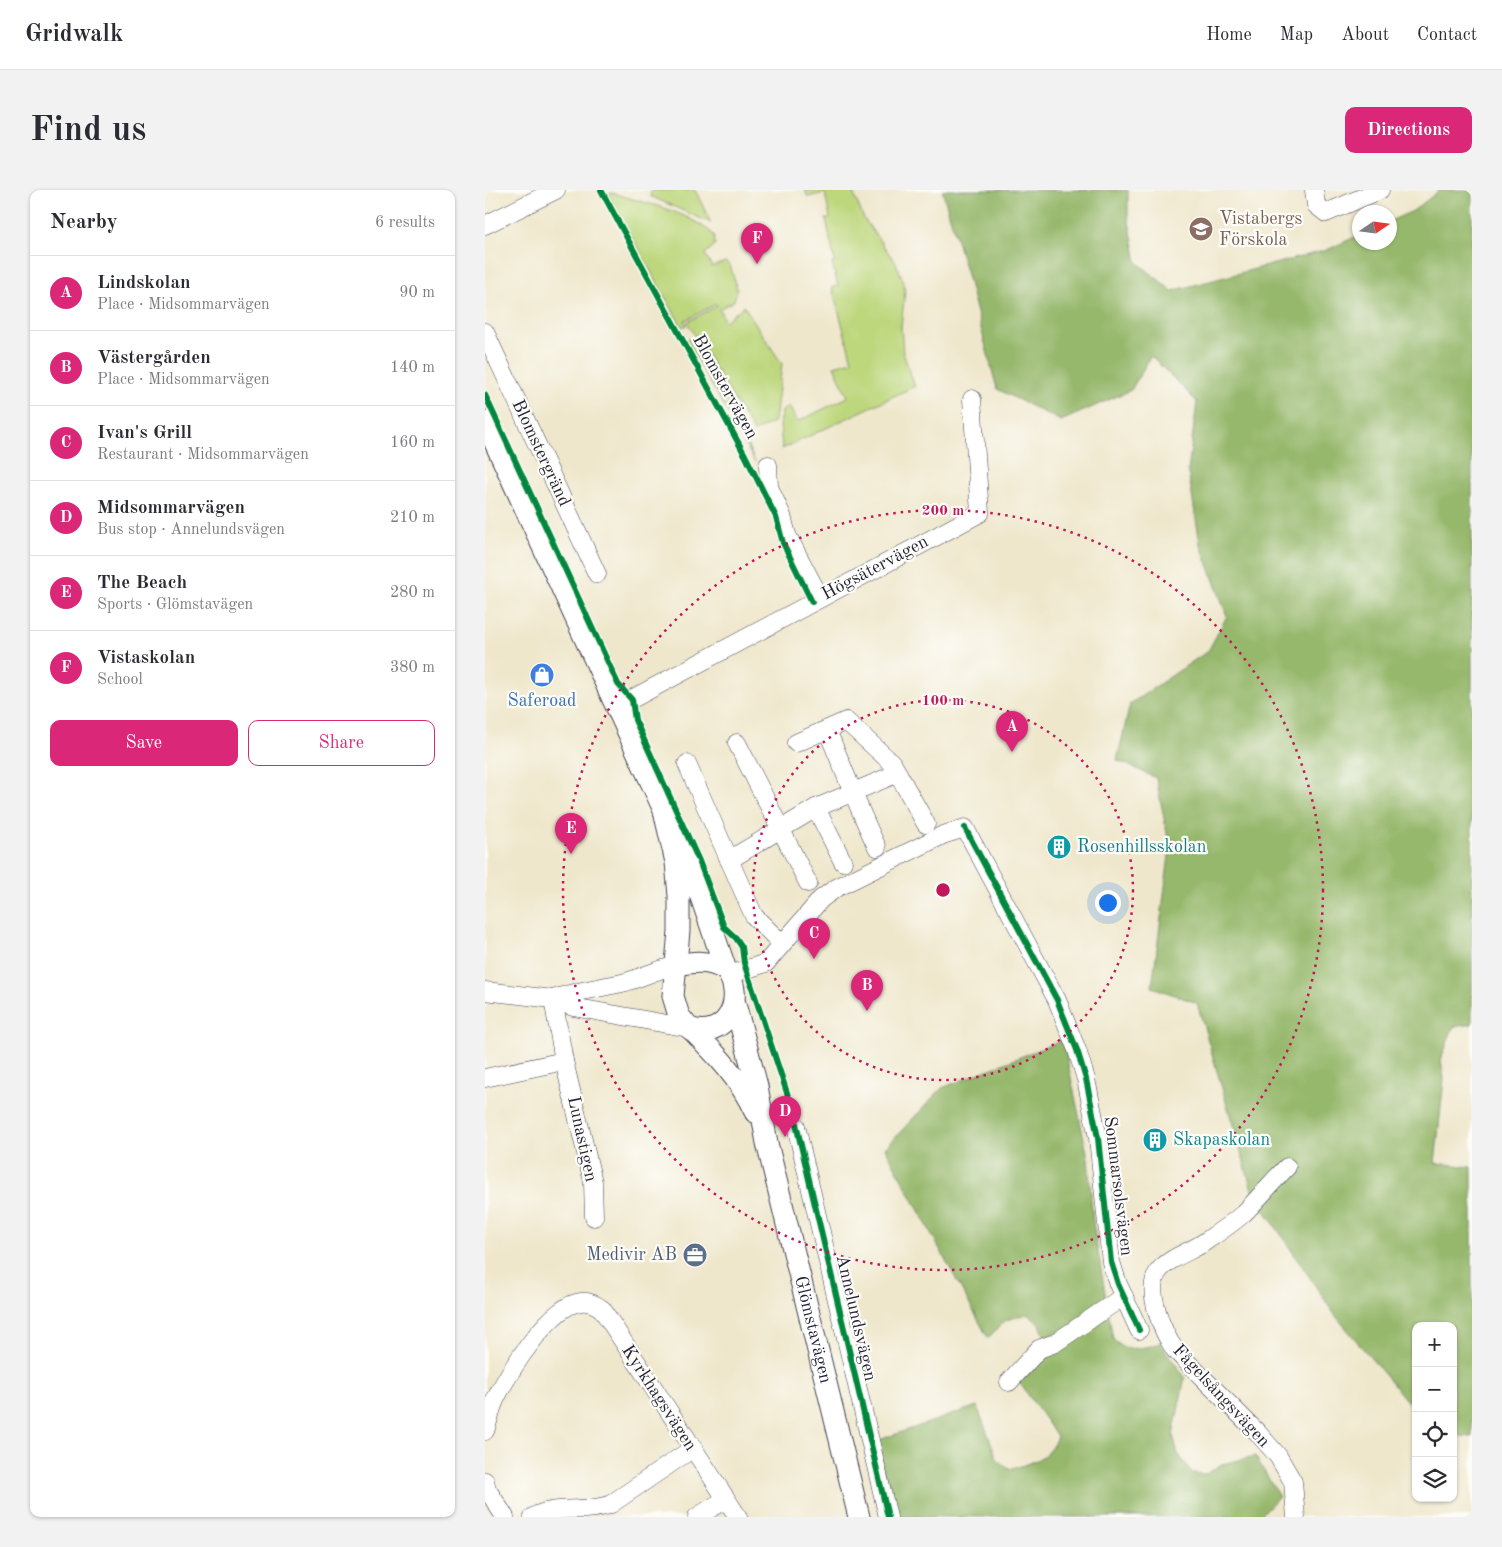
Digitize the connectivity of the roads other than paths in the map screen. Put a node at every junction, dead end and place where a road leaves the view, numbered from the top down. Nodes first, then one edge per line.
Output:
1 (556, 190) edge
2 (1314, 190) edge
3 (1380, 190) edge
4 (485, 226) edge
5 (485, 332) edge
6 (972, 399) dead end
7 (485, 421) edge
8 (768, 465) dead end
9 (597, 574) dead end
10 (820, 598) junction
11 (617, 707) junction
12 (827, 730) junction
13 (737, 743) dead end
14 (796, 743) dead end
15 (687, 764) dead end
16 (898, 773) junction
17 (853, 794) junction
18 (816, 808) junction
19 (664, 811) junction
20 (926, 824) dead end
21 (782, 829) junction
22 (877, 847) dead end
23 (729, 860) junction
24 (843, 862) dead end
25 (808, 883) dead end
26 (782, 944) junction
27 (675, 966) junction
28 (728, 973) junction
29 (485, 991) edge
30 (553, 998) junction
31 (735, 1004) junction
32 (691, 1029) junction
33 (565, 1061) junction
34 (485, 1078) edge
35 (796, 1126) dead end
36 (767, 1143) junction
37 (1287, 1166) dead end
38 (594, 1218) dead end
39 (1124, 1296) junction
40 (1139, 1330) dead end
41 (1009, 1382) dead end
42 (490, 1398) edge
43 (485, 1431) edge
44 (692, 1449) junction
45 (485, 1481) edge
46 (726, 1499) junction
47 (505, 1517) edge
48 (533, 1517) edge
49 (697, 1517) edge
50 (738, 1517) edge
51 (859, 1517) edge
52 (888, 1517) edge
53 (1296, 1517) edge

1 - 4 street
2 - 3 street
5 - 9 street, Blomstergränd
6 - 10 street, Högsätervägen
7 - 11 main road, Glömstavägen
8 - 10 street
10 - 11 street, Högsätervägen
11 - 19 main road, Glömstavägen
12 - 14 street
12 - 16 street
12 - 17 street
13 - 21 street
15 - 23 street
16 - 17 street
16 - 20 street
17 - 18 street
17 - 22 street
18 - 21 street
18 - 24 street
19 - 27 main road, Glömstavägen
19 - 28 main road, Glömstavägen
21 - 23 street
21 - 25 street
23 - 26 street
26 - 28 street
26 - 39 street, Sommarsolsvägen
27 - 28 main road
27 - 30 street
27 - 32 main road, Glömstavägen
28 - 31 main road, Glömstavägen
29 - 30 street
30 - 32 street
30 - 33 street, Lunastigen
31 - 32 main road
31 - 36 main road, Glömstavägen
32 - 36 main road, Glömstavägen
33 - 34 street
33 - 38 street, Lunastigen
35 - 52 street, Annelundsvägen
36 - 51 main road, Glömstavägen
37 - 53 street, Fågelsångsvägen
39 - 40 street, Sommarsolsvägen
39 - 41 street
42 - 43 street
42 - 44 street, Kyrkhagsvägen
44 - 46 street, Kyrkhagsvägen
44 - 48 street
45 - 47 street
46 - 49 street
46 - 50 street, Kyrkhagsvägen

